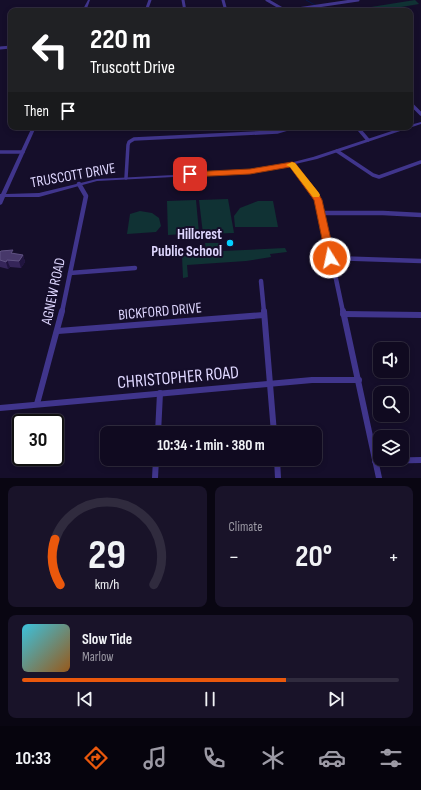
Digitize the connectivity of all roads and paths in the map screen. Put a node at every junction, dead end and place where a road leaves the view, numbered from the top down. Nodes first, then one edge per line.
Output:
1 (267, 0) edge
2 (333, 0) edge
3 (358, 0) edge
4 (337, 3) junction
5 (280, 8) edge
6 (304, 8) edge
7 (413, 106) edge
8 (421, 114) edge
9 (33, 130) edge
10 (284, 130) edge
11 (360, 130) edge
12 (400, 130) edge
13 (368, 140) junction
14 (337, 151) junction
15 (0, 152) edge
16 (23, 152) junction
17 (421, 162) edge
18 (292, 164) junction
19 (126, 178) junction
20 (80, 184) junction
21 (2, 196) edge
22 (0, 203) edge
23 (322, 213) junction
24 (421, 215) edge
25 (330, 258) junction
26 (421, 261) edge
27 (135, 268) dead end
28 (70, 273) junction
29 (261, 281) dead end
30 (343, 314) junction
31 (264, 315) junction
32 (421, 315) edge
33 (58, 331) junction
34 (359, 380) junction
35 (270, 384) junction
36 (160, 393) junction
37 (37, 404) junction
38 (0, 408) edge
39 (158, 426) edge
40 (273, 426) edge
41 (373, 451) edge
42 (409, 460) edge
43 (421, 460) edge
44 (156, 466) edge
45 (277, 466) edge
46 (376, 466) edge
47 (155, 478) edge
48 (278, 478) edge
49 (379, 478) edge

1 - 5 street
2 - 4 street
3 - 4 street
4 - 6 street
7 - 8 street
9 - 16 street
10 - 19 street
11 - 13 street
12 - 13 street, TRUSCOTT DRIVE
13 - 14 street, TRUSCOTT DRIVE
14 - 17 street
14 - 18 street, TRUSCOTT DRIVE
15 - 16 street
16 - 21 street
18 - 19 street, TRUSCOTT DRIVE
18 - 23 street
19 - 20 street, TRUSCOTT DRIVE
20 - 21 street, TRUSCOTT DRIVE
20 - 28 street, AGNEW ROAD
21 - 22 street
23 - 24 street
23 - 25 street
25 - 26 street
25 - 30 street
27 - 28 street
28 - 33 street, AGNEW ROAD
29 - 31 street
30 - 32 street
30 - 34 street
31 - 33 street, BICKFORD DRIVE
31 - 35 street
33 - 37 street, AGNEW ROAD
34 - 35 street, CHRISTOPHER ROAD
34 - 41 street
35 - 36 street, CHRISTOPHER ROAD
35 - 40 street
36 - 37 street, CHRISTOPHER ROAD
36 - 39 street
37 - 38 street, CHRISTOPHER ROAD
42 - 43 street
44 - 47 street
45 - 48 street
46 - 49 street

